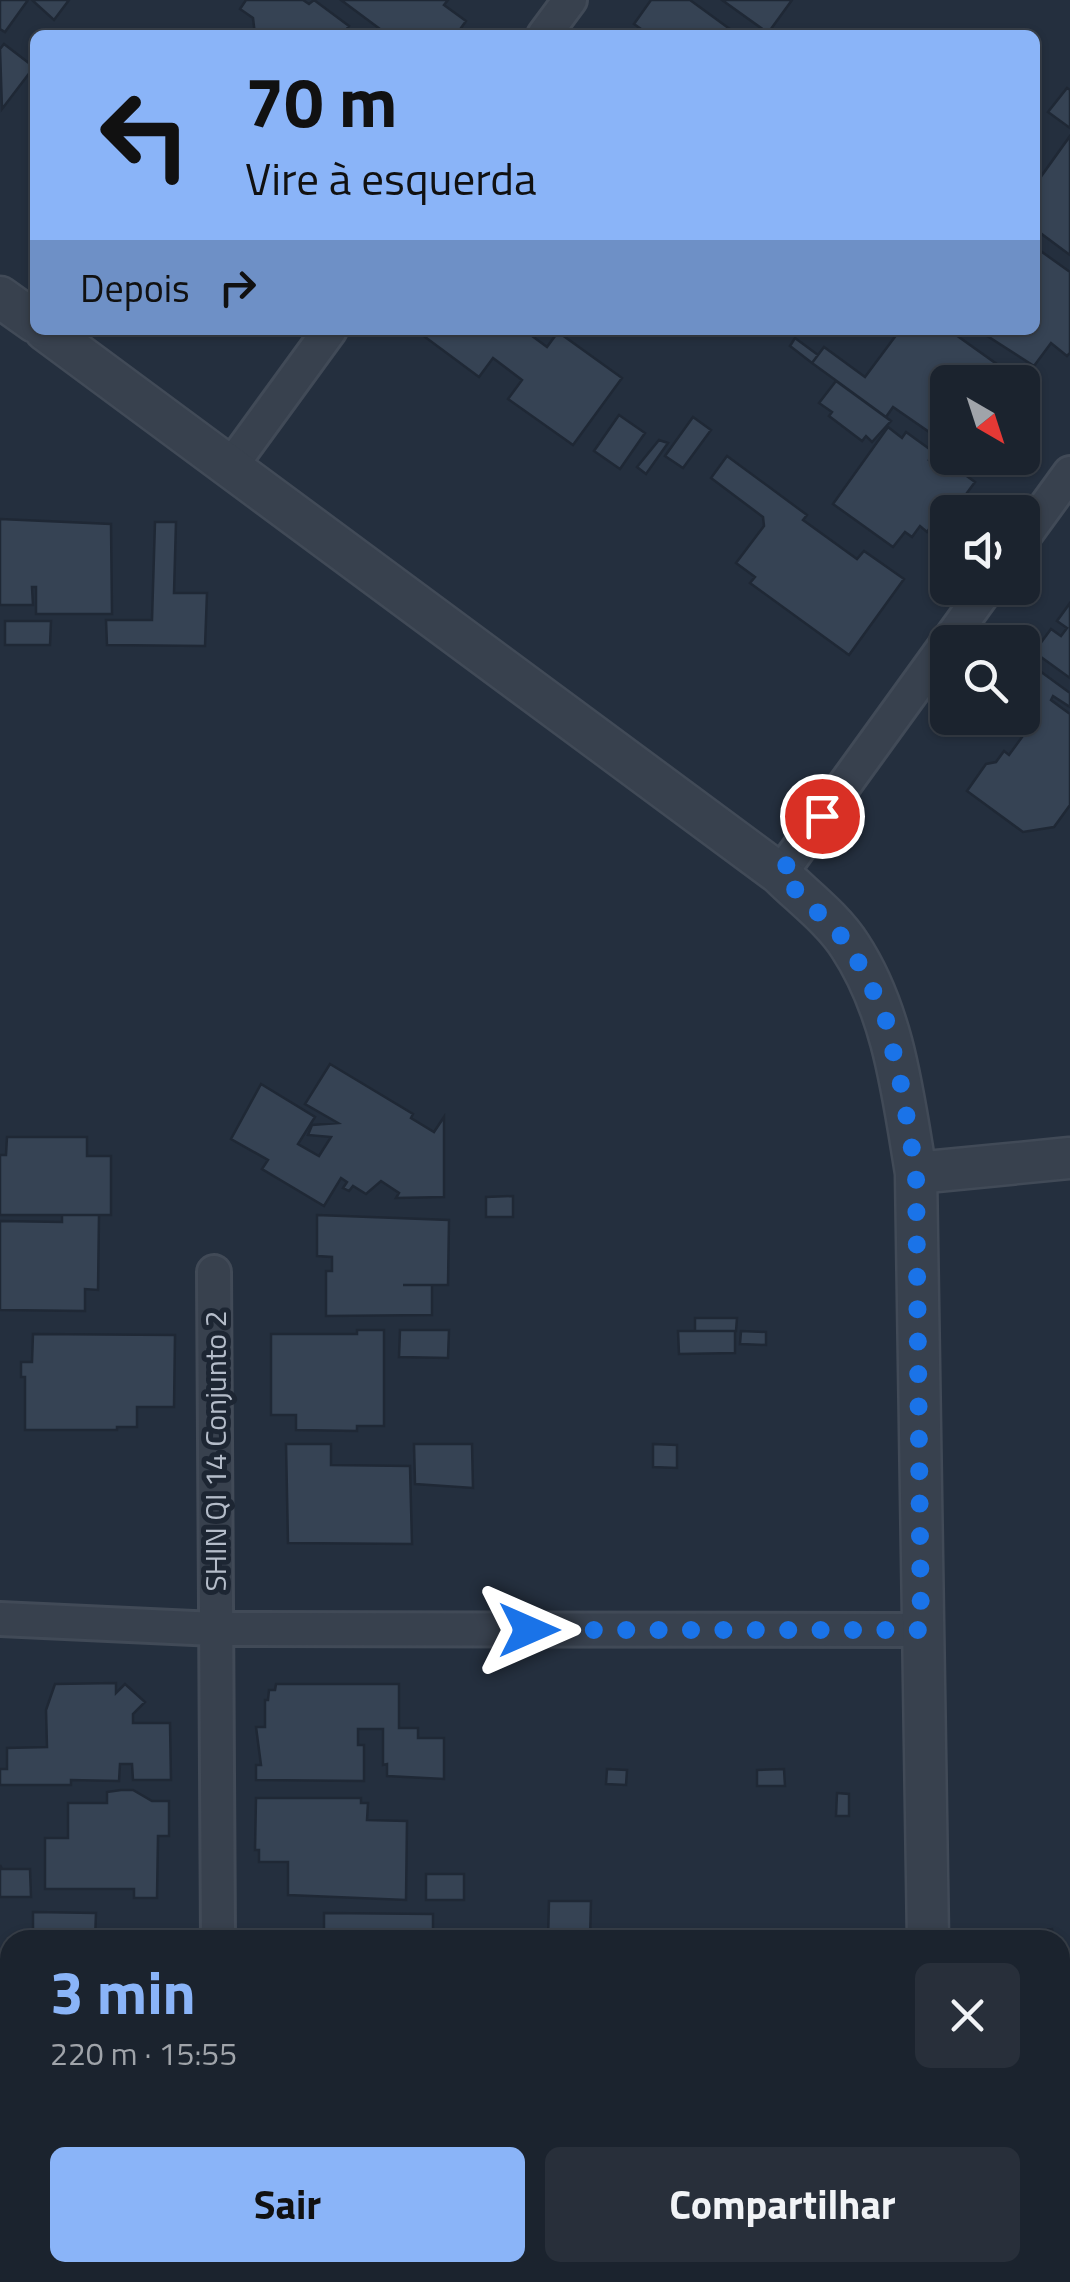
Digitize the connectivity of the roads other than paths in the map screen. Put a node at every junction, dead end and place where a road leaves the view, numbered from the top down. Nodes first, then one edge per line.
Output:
1 (570, 0) edge
2 (548, 30) edge
3 (0, 297) edge
4 (30, 318) edge
5 (52, 335) edge
6 (326, 335) edge
7 (230, 466) junction
8 (1070, 473) edge
9 (1040, 514) edge
10 (975, 605) edge
11 (780, 874) junction
12 (1070, 1158) edge
13 (916, 1173) junction
14 (214, 1272) dead end
15 (0, 1619) edge
16 (215, 1629) junction
17 (921, 1630) junction
18 (218, 1930) edge
19 (928, 1930) edge

1 - 2 street
3 - 4 street
5 - 7 street
6 - 7 street
7 - 11 street
8 - 9 street
10 - 11 street
11 - 13 street
12 - 13 street
13 - 17 street
14 - 16 street, SHIN QI 14 Conjunto 2
15 - 16 street
16 - 17 street
16 - 18 street, SHIN QI 14 Conjunto 2
17 - 19 street

